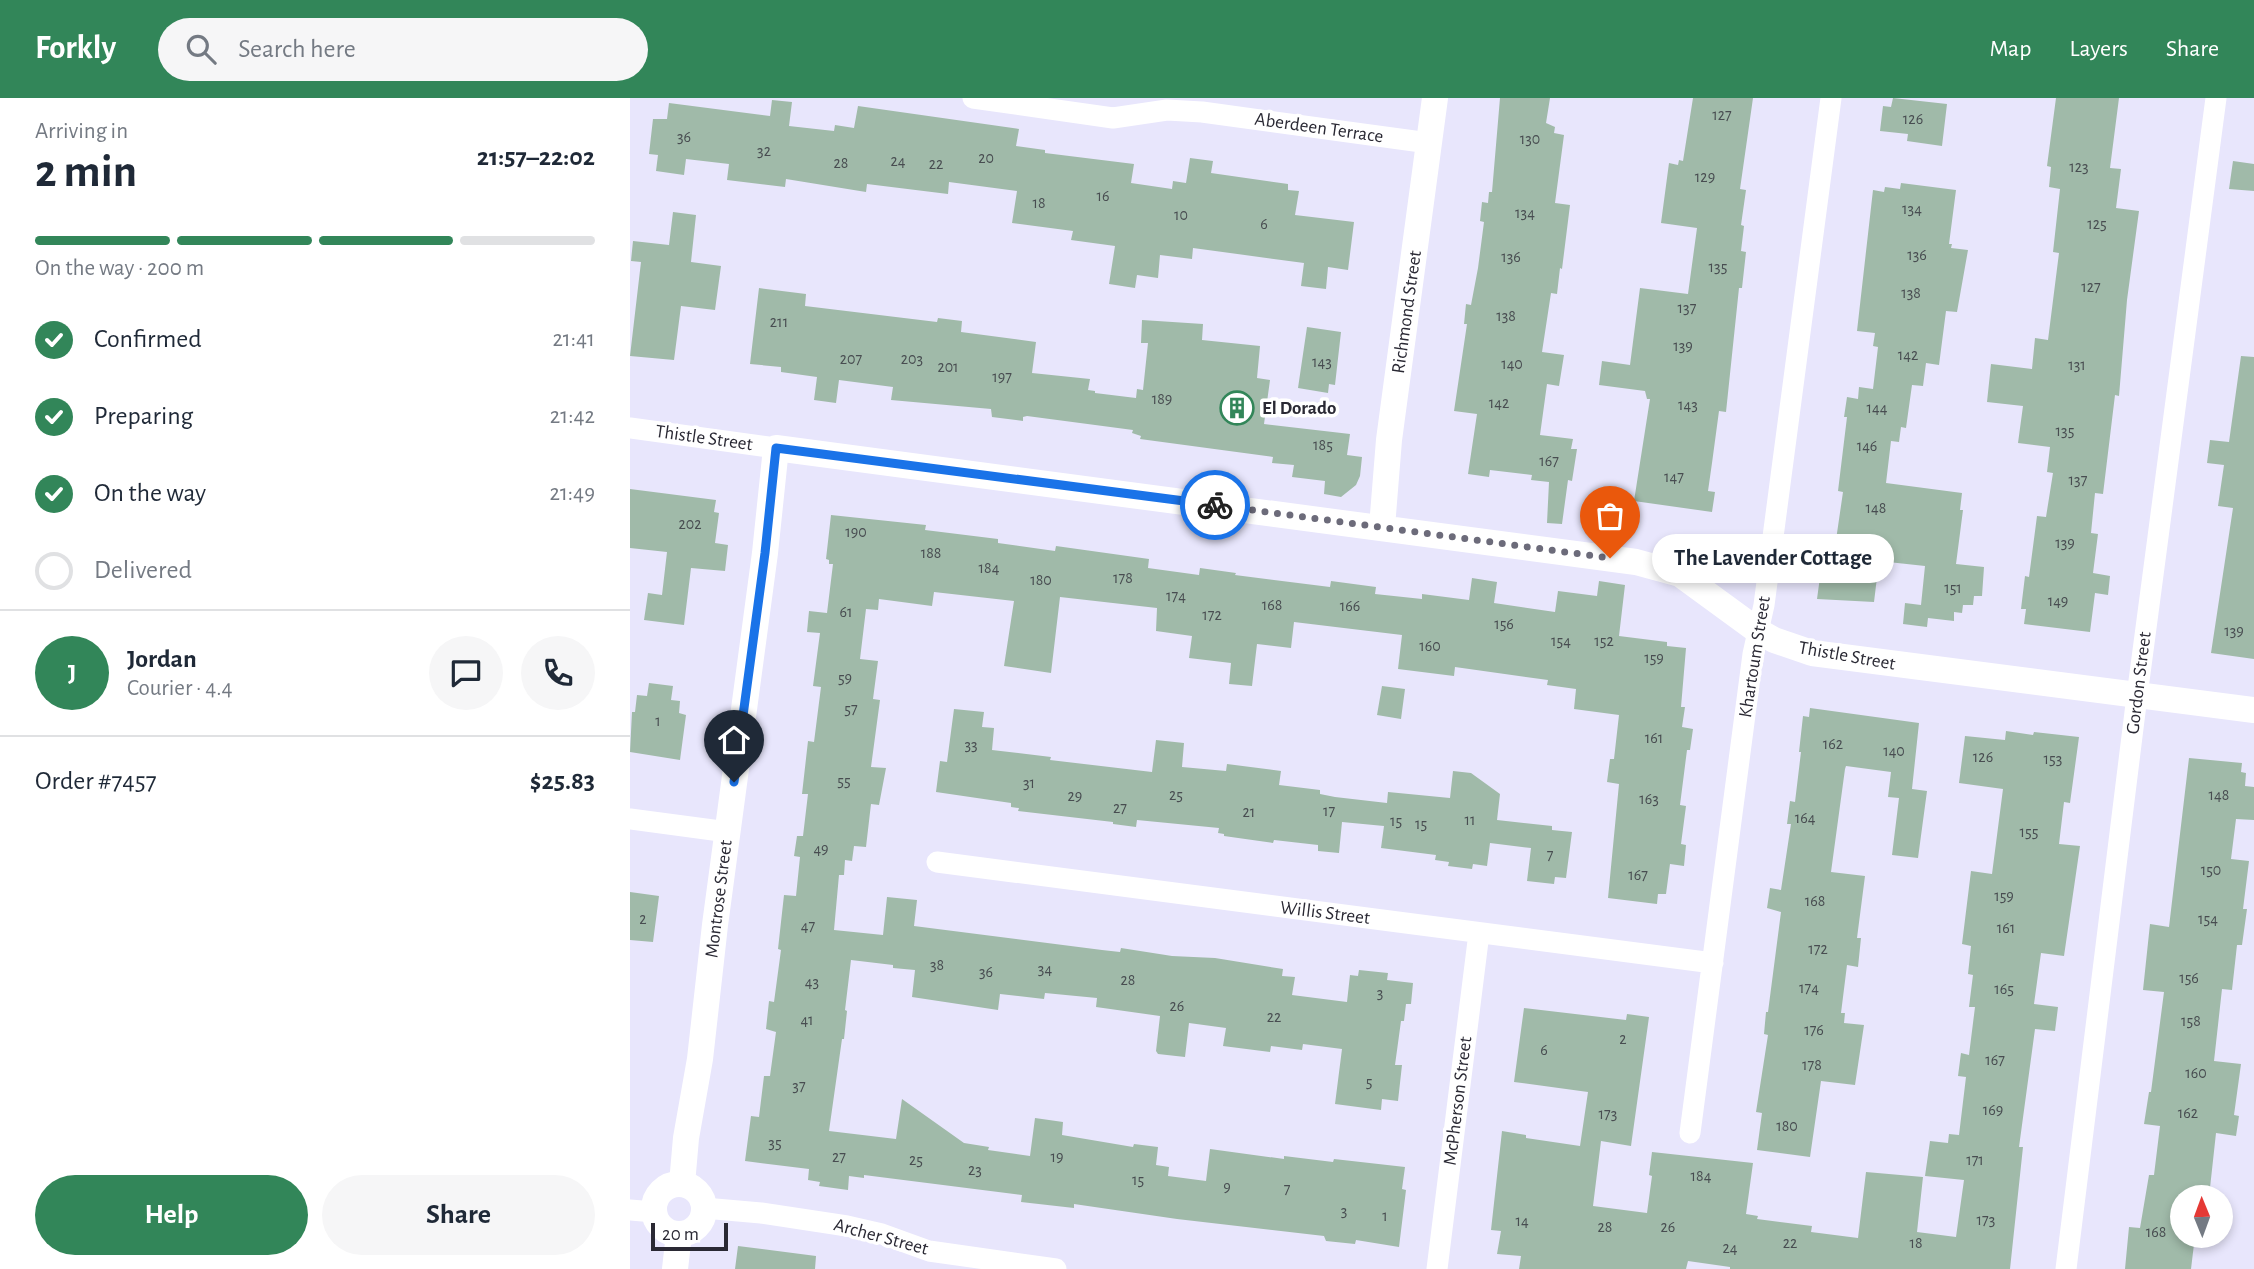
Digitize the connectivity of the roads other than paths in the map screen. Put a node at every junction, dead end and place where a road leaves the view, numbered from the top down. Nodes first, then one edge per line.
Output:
1 (973, 98) edge
2 (1146, 98) edge
3 (1435, 98) edge
4 (1831, 98) edge
5 (2216, 98) edge
6 (1167, 110) junction
7 (1429, 143) junction
8 (630, 428) edge
9 (776, 448) junction
10 (1382, 527) junction
11 (1758, 631) junction
12 (2137, 696) junction
13 (2254, 710) edge
14 (630, 820) edge
15 (728, 832) junction
16 (937, 862) dead end
17 (1479, 933) junction
18 (1713, 963) junction
19 (1690, 1133) dead end
20 (682, 1184) junction
21 (704, 1208) junction
22 (642, 1211) edge
23 (678, 1234) junction
24 (675, 1269) edge
25 (1056, 1269) edge
26 (1437, 1269) edge
27 (2066, 1269) edge

1 - 6 street, Aberdeen Terrace
2 - 6 street, Aberdeen Terrace
3 - 7 street, Richmond Street
4 - 11 street, Khartoum Street
5 - 12 street, Gordon Street
6 - 7 street, Aberdeen Terrace
7 - 10 street, Richmond Street
8 - 9 street, Thistle Street
9 - 10 street, Thistle Street
9 - 15 street, Montrose Street
10 - 11 street, Thistle Street
11 - 12 street, Thistle Street
11 - 18 street, Khartoum Street
12 - 13 street, Thistle Street
12 - 27 street, Gordon Street
14 - 15 street
15 - 20 street, Montrose Street
16 - 17 street, Willis Street
17 - 18 street, Willis Street
17 - 26 street, McPherson Street
18 - 19 street, Khartoum Street
20 - 21 street
20 - 22 street
21 - 23 street
21 - 25 street, Archer Street
22 - 23 street
23 - 24 street

